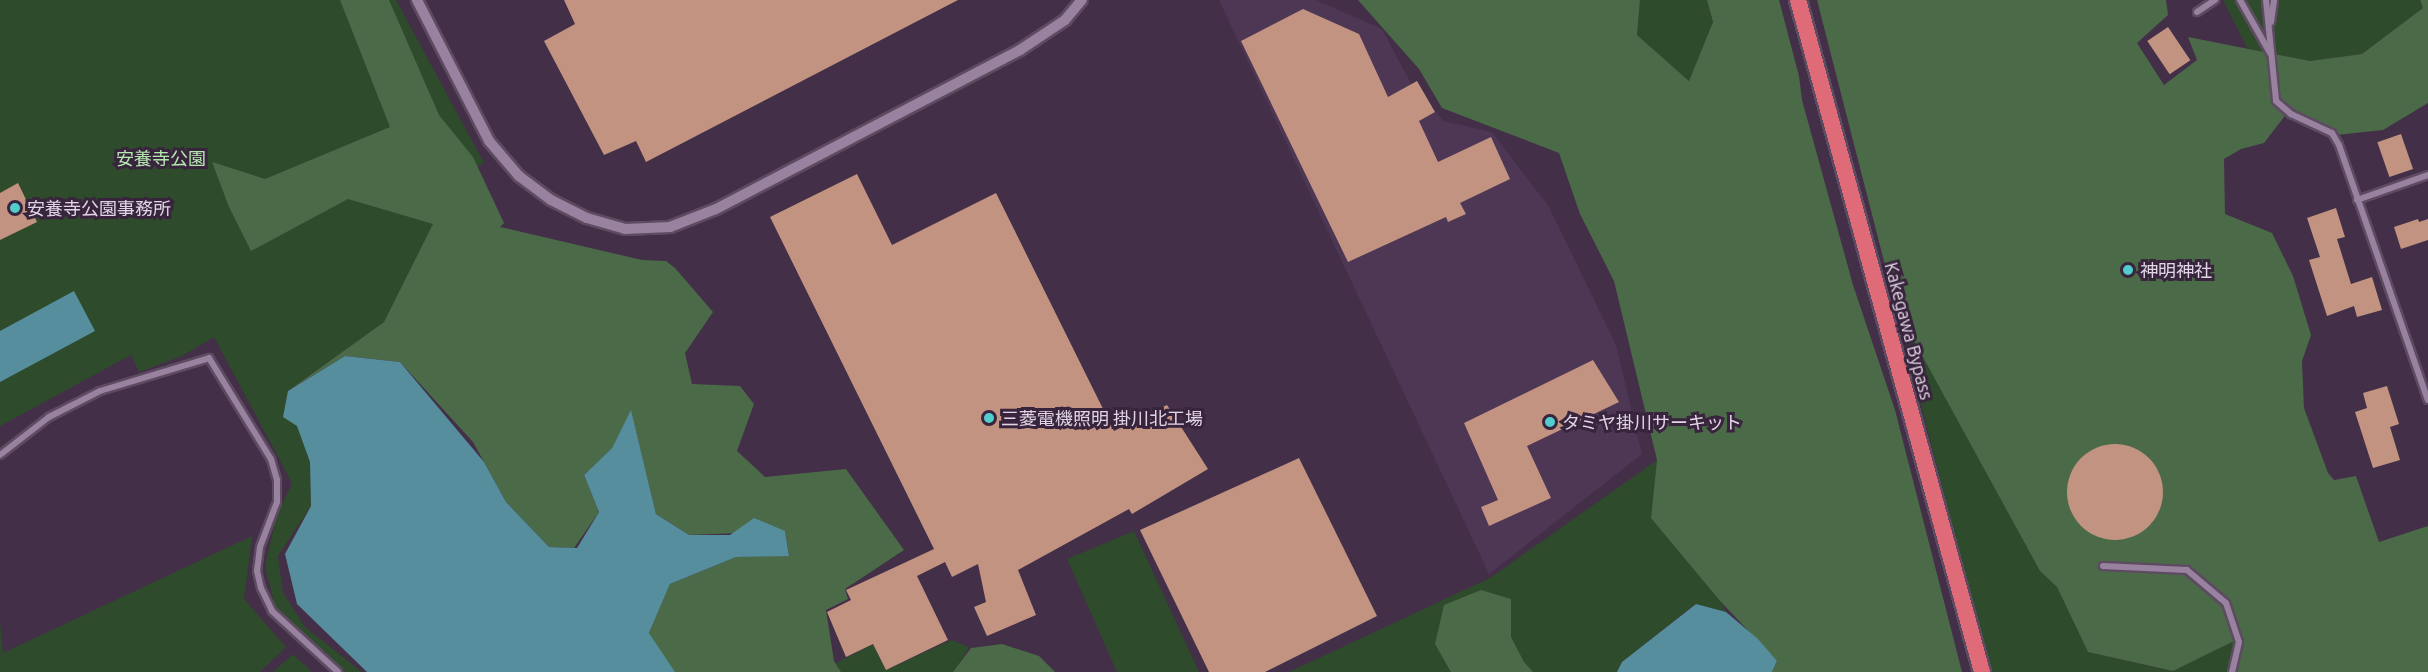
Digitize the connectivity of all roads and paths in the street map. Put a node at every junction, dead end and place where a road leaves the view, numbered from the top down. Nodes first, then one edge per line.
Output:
1 (417, 0) edge
2 (1082, 0) edge
3 (1798, 0) edge
4 (2215, 0) edge
5 (2240, 0) edge
6 (2266, 0) edge
7 (2274, 0) edge
8 (2197, 12) dead end
9 (2269, 35) junction
10 (2272, 56) junction
11 (2428, 175) edge
12 (2357, 200) junction
13 (2428, 400) edge
14 (0, 455) edge
15 (2103, 566) dead end
16 (338, 672) edge
17 (1982, 672) edge
18 (2232, 672) edge

1 - 2 street
3 - 17 highway, Kakegawa Bypass
4 - 8 street
5 - 10 street
6 - 9 street
7 - 9 street
9 - 10 street
10 - 12 street
11 - 12 street
12 - 13 street
14 - 16 street
15 - 18 street

